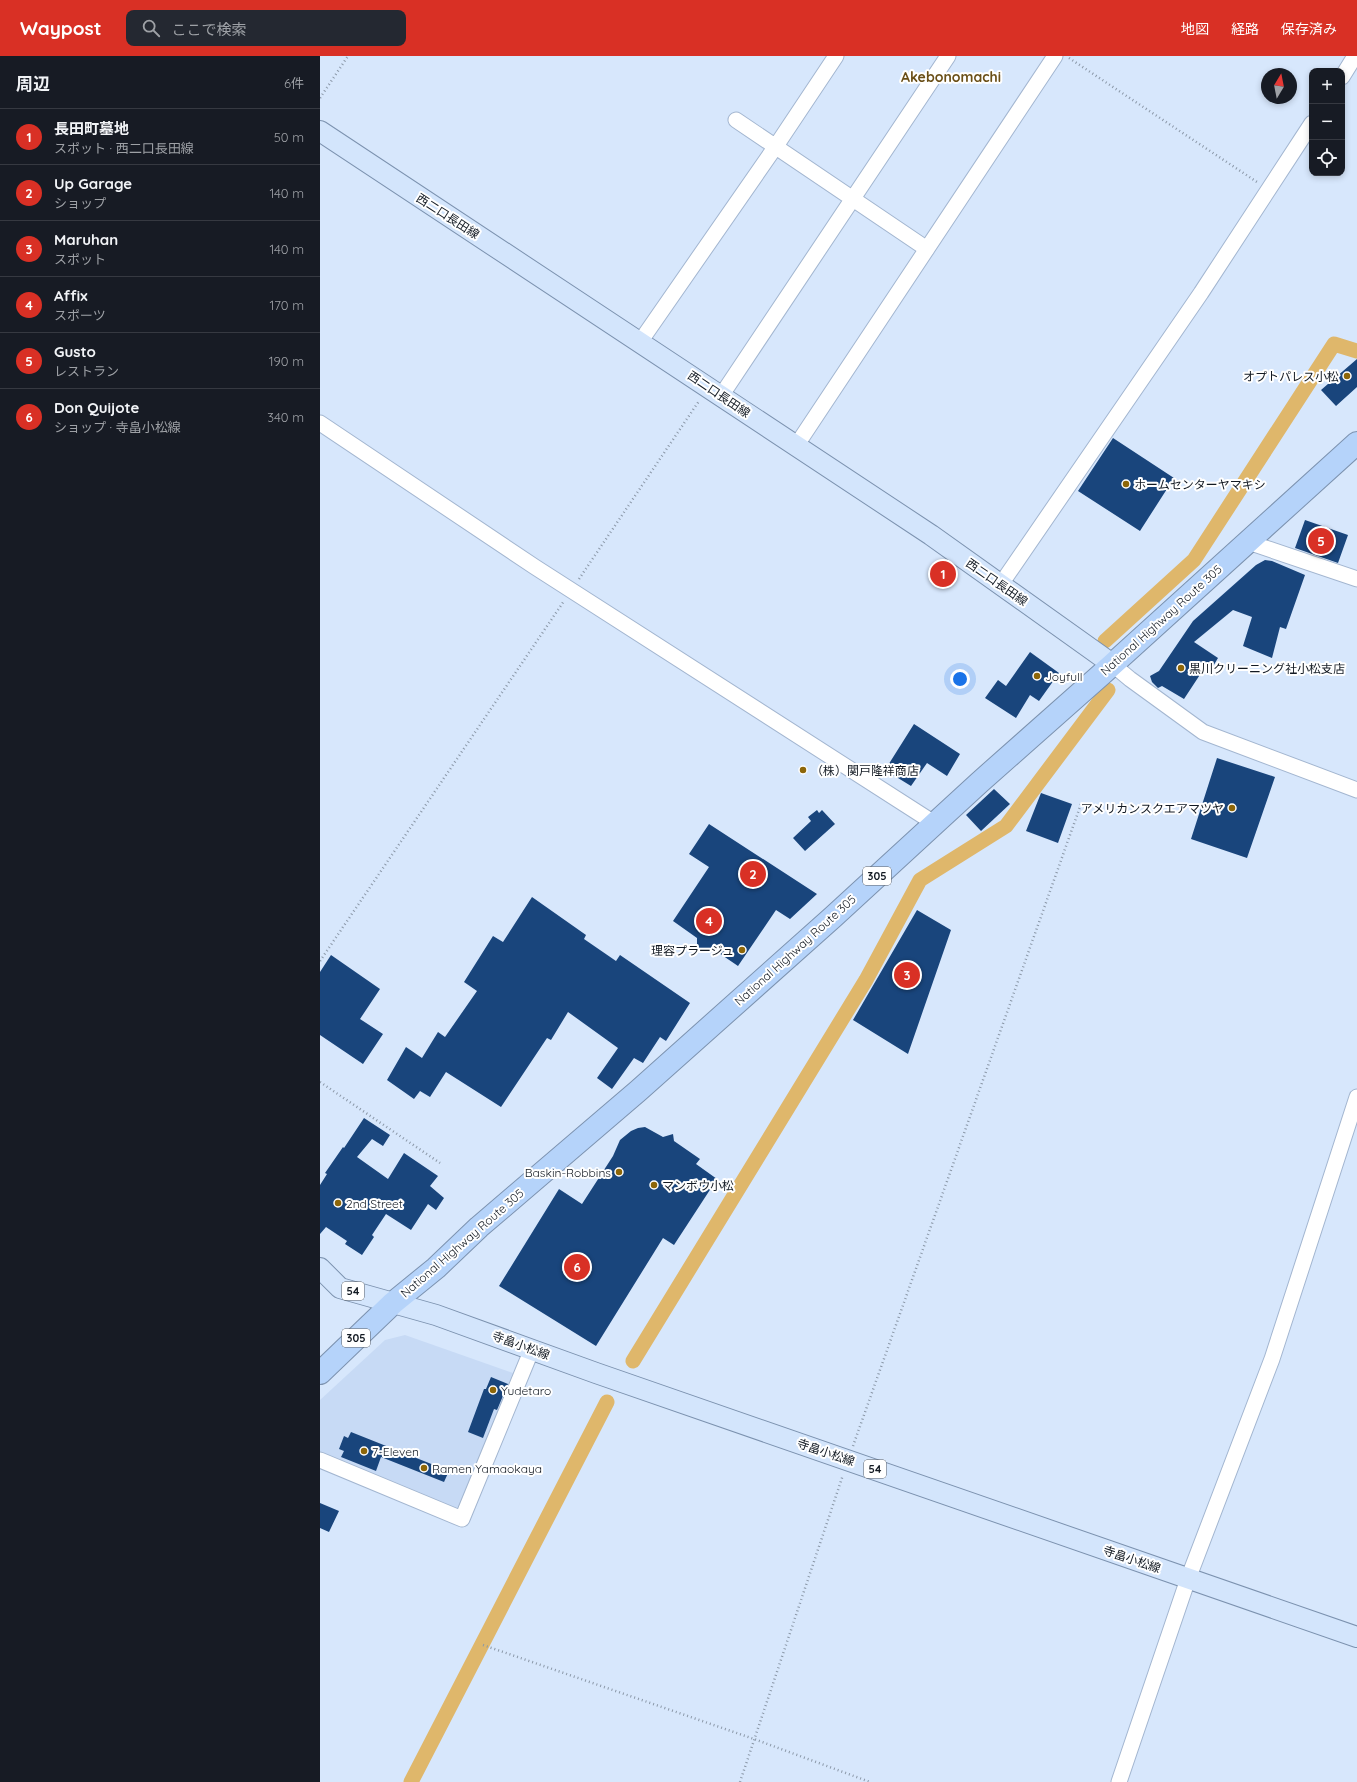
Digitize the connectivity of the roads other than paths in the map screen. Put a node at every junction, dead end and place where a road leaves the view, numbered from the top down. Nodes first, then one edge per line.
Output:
1 (836, 56) edge
2 (948, 56) edge
3 (1055, 56) edge
4 (1355, 56) edge
5 (1345, 72) edge
6 (736, 120) dead end
7 (1309, 128) edge
8 (320, 131) edge
9 (776, 146) junction
10 (853, 198) junction
11 (927, 249) junction
12 (640, 342) junction
13 (715, 391) junction
14 (320, 423) edge
15 (1357, 443) edge
16 (796, 446) junction
17 (1248, 542) junction
18 (1357, 579) edge
19 (1001, 584) junction
20 (1112, 664) junction
21 (1357, 790) edge
22 (934, 823) junction
23 (1357, 1097) edge
24 (320, 1268) edge
25 (320, 1284) edge
26 (340, 1288) junction
27 (393, 1303) junction
28 (532, 1349) junction
29 (320, 1373) edge
30 (320, 1460) edge
31 (1188, 1579) junction
32 (1357, 1636) edge
33 (1119, 1782) edge

1 - 9 street
2 - 10 street
3 - 11 street
4 - 5 street
6 - 9 street
7 - 19 street
8 - 12 main road, 西二口長田線
9 - 10 street
9 - 12 street
10 - 11 street
10 - 13 street
11 - 16 street
12 - 13 main road, 西二口長田線
13 - 16 main road, 西二口長田線
14 - 22 street
15 - 17 highway, National Highway Route 305 / 305
16 - 19 main road, 西二口長田線
17 - 18 street
17 - 20 highway, National Highway Route 305 / 305
19 - 20 main road, 西二口長田線
20 - 21 street
20 - 22 highway, National Highway Route 305 / 305
22 - 27 highway, National Highway Route 305 / 305
23 - 31 street
24 - 26 main road, 寺畠小松線 / 54
25 - 26 main road, 寺畠小松線 / 54
26 - 27 main road, 寺畠小松線 / 54
27 - 28 main road, 寺畠小松線 / 54
27 - 29 highway, National Highway Route 305 / 305
28 - 30 street
28 - 31 main road, 寺畠小松線 / 54
31 - 32 main road, 寺畠小松線 / 54
31 - 33 street

